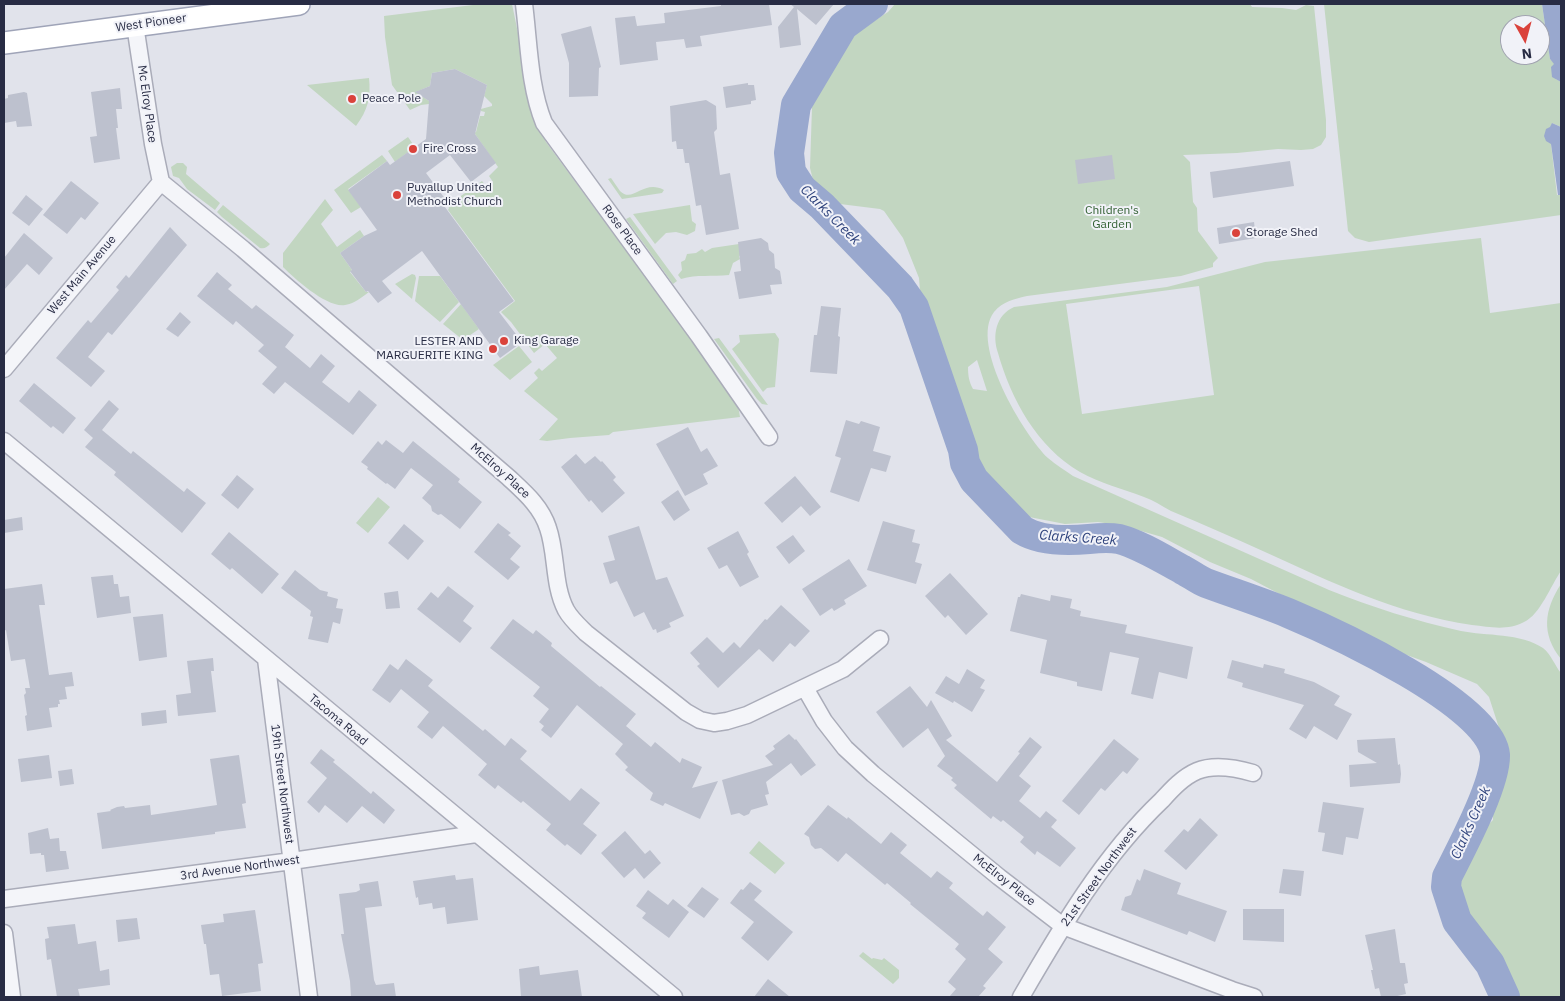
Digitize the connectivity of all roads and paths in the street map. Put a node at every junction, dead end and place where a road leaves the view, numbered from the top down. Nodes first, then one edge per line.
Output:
1 (299, 4) edge
2 (524, 4) edge
3 (135, 25) junction
4 (4, 43) edge
5 (161, 182) junction
6 (4, 368) edge
7 (769, 436) dead end
8 (4, 441) edge
9 (880, 639) dead end
10 (266, 659) junction
11 (805, 688) junction
12 (1253, 773) dead end
13 (476, 834) junction
14 (292, 861) junction
15 (4, 899) edge
16 (1063, 926) junction
17 (4, 933) edge
18 (12, 997) edge
19 (309, 997) edge
20 (674, 997) edge
21 (1021, 997) edge
22 (1254, 997) edge

1 - 3 main road, West Pioneer
2 - 7 street, Rose Place
3 - 4 main road, West Pioneer
3 - 5 street, Mc Elroy Place
5 - 6 street, West Main Avenue
5 - 11 street, McElroy Place
8 - 10 street, Tacoma Road
9 - 11 street, McElroy Place
10 - 13 street, Tacoma Road
10 - 14 street, 19th Street Northwest
11 - 16 street, McElroy Place
12 - 16 street, 21st Street Northwest
13 - 14 street, 3rd Avenue Northwest
13 - 20 street, Tacoma Road
14 - 15 street, 3rd Avenue Northwest
14 - 19 street, 19th Street Northwest
16 - 21 street, 21st Street Northwest
16 - 22 street, McElroy Place
17 - 18 street

